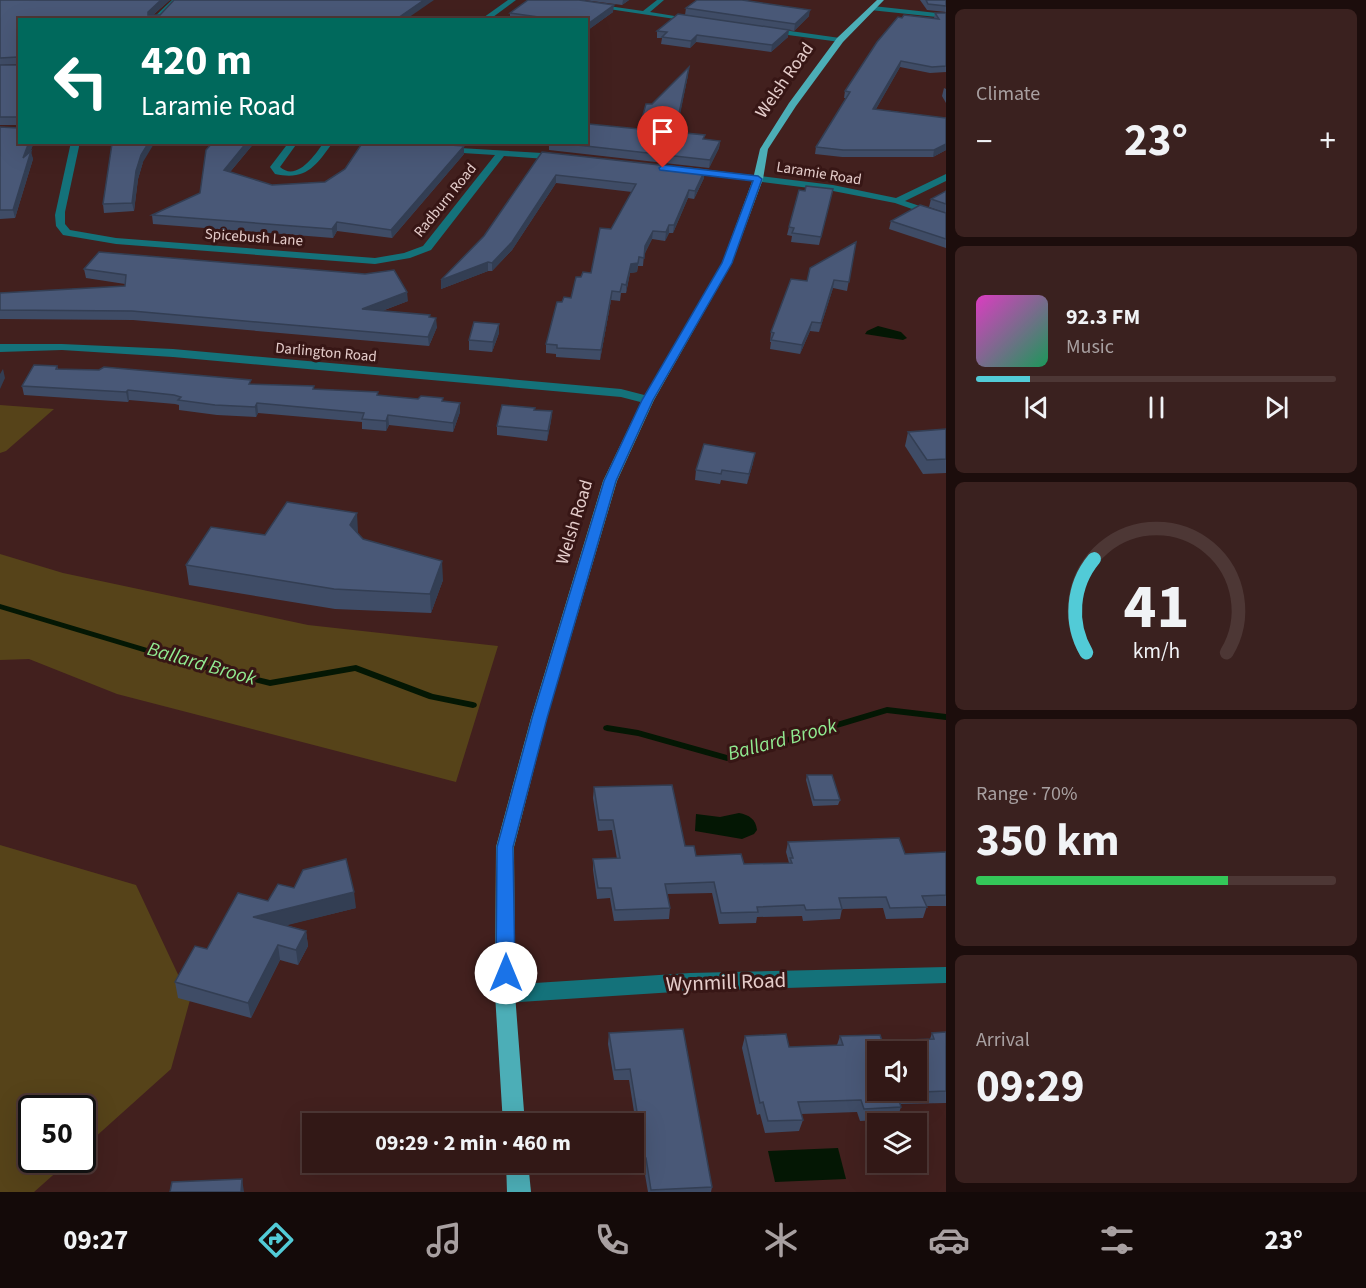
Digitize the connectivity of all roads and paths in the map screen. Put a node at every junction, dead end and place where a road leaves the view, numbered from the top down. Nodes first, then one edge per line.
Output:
1 (176, 0) edge
2 (513, 0) edge
3 (552, 0) edge
4 (662, 0) edge
5 (881, 0) edge
6 (873, 9) junction
7 (644, 13) junction
8 (946, 16) edge
9 (156, 18) edge
10 (486, 18) edge
11 (701, 21) edge
12 (759, 29) edge
13 (840, 40) junction
14 (76, 144) edge
15 (292, 144) edge
16 (327, 144) edge
17 (432, 148) edge
18 (501, 153) junction
19 (569, 157) edge
20 (675, 169) edge
21 (946, 177) edge
22 (758, 179) junction
23 (897, 201) junction
24 (946, 218) edge
25 (406, 256) joint
26 (0, 348) edge
27 (648, 400) junction
28 (946, 975) edge
29 (506, 994) junction
30 (513, 1113) edge
31 (518, 1173) edge
32 (519, 1192) edge

1 - 9 street
2 - 10 street
3 - 7 street
4 - 7 street
5 - 6 main road, Welsh Road
6 - 8 street
6 - 13 main road, Welsh Road
7 - 11 street
12 - 13 street
13 - 22 main road, Welsh Road
14 - 25 street, Spicebush Lane
15 - 16 street
17 - 18 street
18 - 19 street
18 - 25 street, Radburn Road
20 - 22 street, Laramie Road
21 - 23 street
22 - 23 street, Laramie Road
22 - 27 main road, Welsh Road
23 - 24 street, Laramie Road
26 - 27 street, Darlington Road
27 - 29 main road, Welsh Road
28 - 29 street, Wynmill Road
29 - 30 main road, Welsh Road
31 - 32 main road

